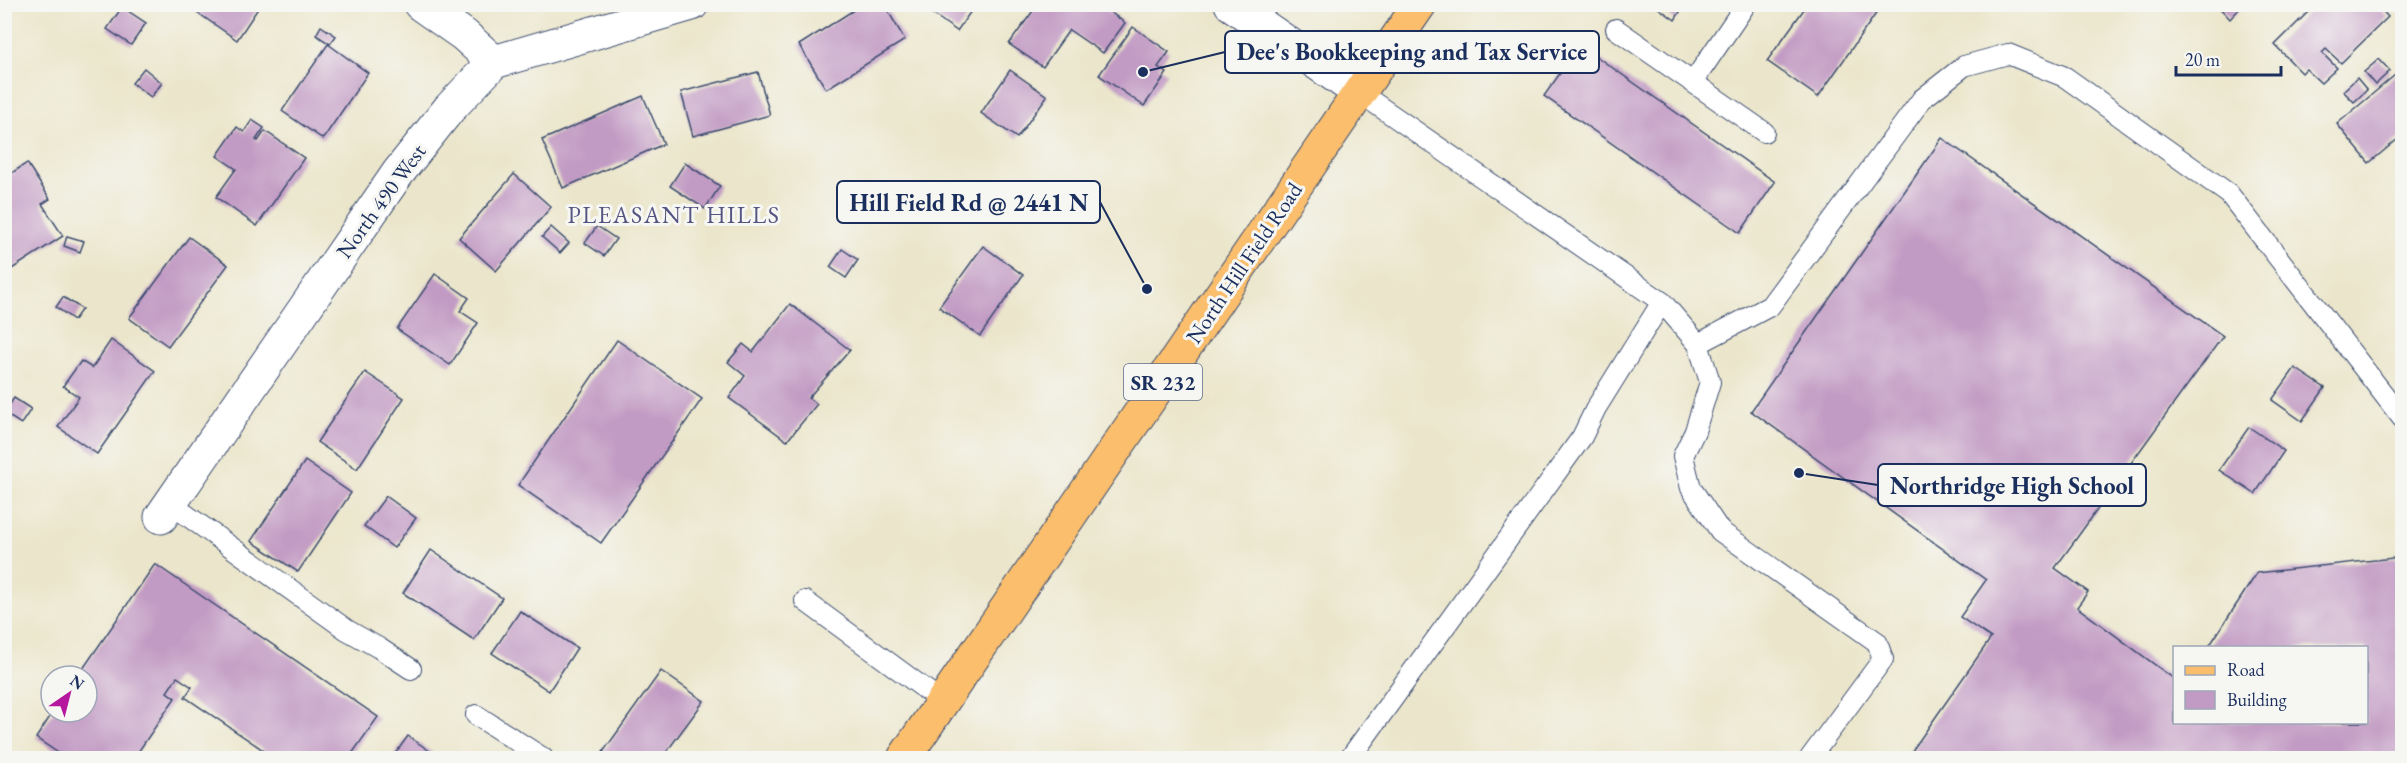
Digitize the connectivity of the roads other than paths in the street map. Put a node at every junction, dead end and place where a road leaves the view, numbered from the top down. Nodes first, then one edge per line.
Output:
1 (420, 4) edge
2 (692, 4) edge
3 (1232, 4) edge
4 (1420, 4) edge
5 (1746, 4) edge
6 (1616, 29) dead end
7 (494, 62) junction
8 (1693, 82) junction
9 (1360, 93) junction
10 (1764, 132) dead end
11 (1662, 302) junction
12 (1698, 344) junction
13 (2403, 418) edge
14 (166, 511) joint
15 (806, 601) dead end
16 (411, 669) dead end
17 (944, 703) junction
18 (476, 715) dead end
19 (543, 759) edge
20 (904, 759) edge
21 (1350, 759) edge
22 (1810, 759) edge

1 - 7 street
2 - 7 street, North 490 West
3 - 9 street
4 - 9 main road, North Hill Field Road / SR 232
5 - 8 lane
6 - 8 lane
7 - 14 street, North 490 West
8 - 10 lane
9 - 11 lane
9 - 17 main road, North Hill Field Road / SR 232
11 - 12 lane
11 - 21 lane
12 - 13 lane
12 - 22 lane
14 - 16 lane
15 - 17 lane
17 - 20 main road, North Hill Field Road / SR 232
18 - 19 lane

